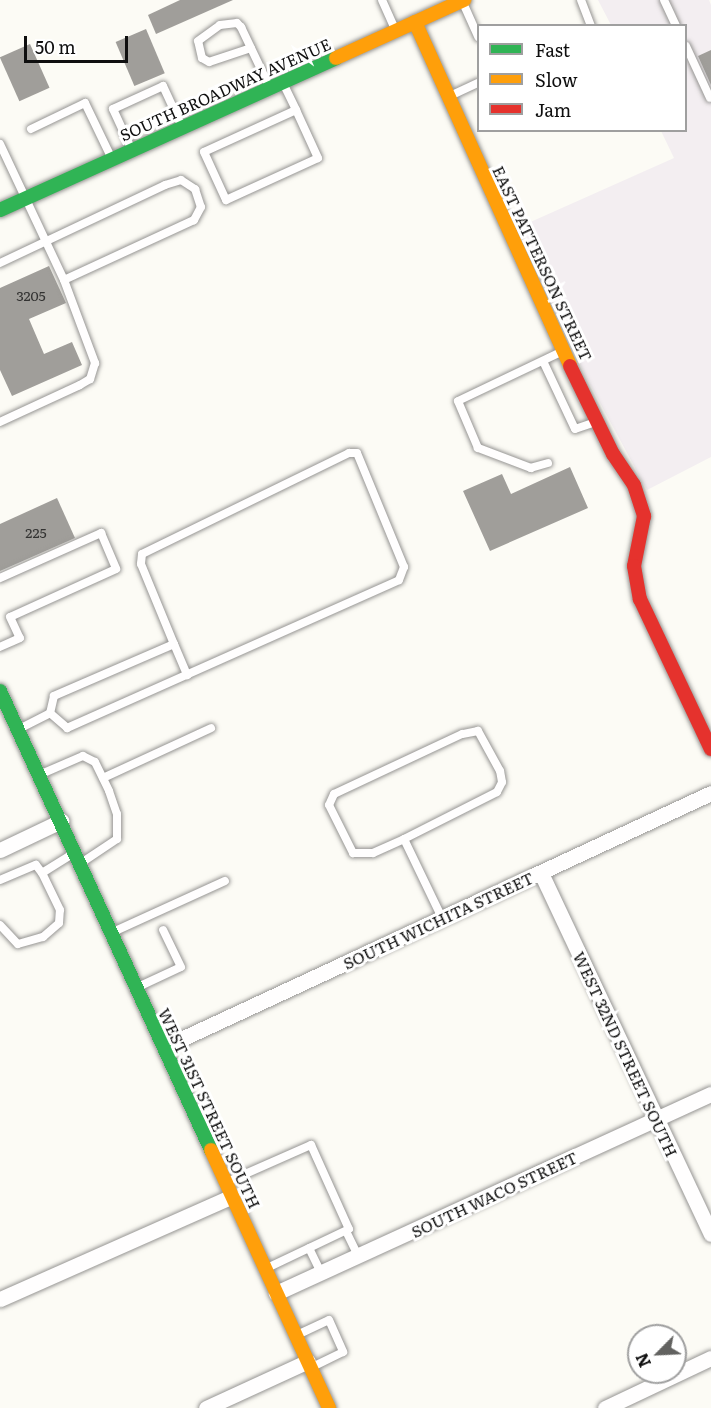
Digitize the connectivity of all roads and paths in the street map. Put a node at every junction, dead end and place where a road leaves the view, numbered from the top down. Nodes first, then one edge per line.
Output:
1 (382, 0) edge
2 (463, 0) edge
3 (581, 0) edge
4 (664, 0) edge
5 (436, 6) edge
6 (415, 22) junction
7 (590, 24) edge
8 (675, 24) edge
9 (395, 31) junction
10 (477, 35) edge
11 (251, 48) junction
12 (687, 48) edge
13 (282, 81) junction
14 (477, 83) edge
15 (269, 87) junction
16 (448, 96) junction
17 (710, 98) edge
18 (296, 110) junction
19 (182, 126) junction
20 (31, 129) dead end
21 (0, 144) edge
22 (131, 149) junction
23 (111, 158) junction
24 (26, 198) junction
25 (0, 210) edge
26 (46, 241) junction
27 (0, 263) edge
28 (64, 280) junction
29 (565, 351) junction
30 (543, 361) junction
31 (596, 421) junction
32 (0, 422) edge
33 (548, 463) dead end
34 (0, 578) edge
35 (174, 644) junction
36 (0, 647) edge
37 (187, 675) junction
38 (0, 691) edge
39 (50, 713) junction
40 (211, 728) dead end
41 (18, 729) junction
42 (711, 748) edge
43 (39, 775) junction
44 (103, 778) junction
45 (711, 793) edge
46 (61, 821) junction
47 (404, 839) junction
48 (0, 850) edge
49 (78, 858) junction
50 (42, 873) junction
51 (541, 873) junction
52 (0, 880) edge
53 (225, 881) dead end
54 (442, 918) junction
55 (0, 925) edge
56 (163, 930) dead end
57 (112, 933) junction
58 (137, 987) junction
59 (164, 1047) junction
60 (711, 1094) edge
61 (656, 1120) junction
62 (229, 1189) junction
63 (346, 1231) junction
64 (711, 1234) edge
65 (309, 1248) junction
66 (358, 1256) junction
67 (266, 1269) junction
68 (321, 1273) junction
69 (276, 1293) junction
70 (0, 1299) edge
71 (296, 1335) junction
72 (711, 1358) edge
73 (309, 1364) junction
74 (206, 1408) edge
75 (329, 1408) edge
76 (605, 1408) edge

1 - 9 lane
2 - 5 street, SOUTH BROADWAY AVENUE
2 - 10 lane
3 - 7 lane
4 - 8 lane
5 - 6 street, SOUTH BROADWAY AVENUE
6 - 9 street, SOUTH BROADWAY AVENUE
6 - 16 street, EAST PATTERSON STREET
9 - 13 street, SOUTH BROADWAY AVENUE
11 - 11 lane
11 - 15 lane
12 - 17 lane
13 - 15 street, SOUTH BROADWAY AVENUE
13 - 18 lane
14 - 16 lane
15 - 19 street, SOUTH BROADWAY AVENUE
16 - 29 street, EAST PATTERSON STREET
18 - 18 lane
19 - 22 street, SOUTH BROADWAY AVENUE
19 - 22 lane
20 - 23 lane
21 - 24 lane
22 - 23 street, SOUTH BROADWAY AVENUE
23 - 24 street, SOUTH BROADWAY AVENUE
24 - 25 street, SOUTH BROADWAY AVENUE
24 - 26 lane
26 - 27 lane
26 - 28 lane
26 - 28 lane
28 - 32 lane
29 - 30 lane
29 - 31 street, EAST PATTERSON STREET
30 - 31 lane
30 - 33 lane
31 - 42 street, EAST PATTERSON STREET
34 - 36 lane
35 - 37 lane
35 - 37 lane
35 - 39 lane
37 - 39 lane
38 - 41 street, WEST 31ST STREET SOUTH
39 - 41 lane
40 - 44 lane
41 - 43 street, WEST 31ST STREET SOUTH
43 - 44 lane
43 - 46 street, WEST 31ST STREET SOUTH
44 - 49 lane
45 - 51 street, SOUTH WICHITA STREET
46 - 48 street
46 - 49 street, WEST 31ST STREET SOUTH
47 - 47 lane
47 - 54 lane
49 - 50 lane
49 - 57 street, WEST 31ST STREET SOUTH
50 - 52 lane
50 - 55 lane
51 - 54 street, SOUTH WICHITA STREET
51 - 61 street, WEST 32ND STREET SOUTH
53 - 57 lane
54 - 59 street, SOUTH WICHITA STREET
56 - 58 lane
57 - 58 street, WEST 31ST STREET SOUTH
58 - 59 street, WEST 31ST STREET SOUTH
59 - 62 street, WEST 31ST STREET SOUTH
60 - 61 street, SOUTH WACO STREET
61 - 64 street, WEST 32ND STREET SOUTH
61 - 66 street, SOUTH WACO STREET
62 - 63 lane
62 - 67 street, WEST 31ST STREET SOUTH
62 - 70 street
63 - 65 lane
63 - 66 lane
65 - 67 lane
65 - 68 lane
66 - 68 street, SOUTH WACO STREET
67 - 69 street, WEST 31ST STREET SOUTH
68 - 69 street, SOUTH WACO STREET
69 - 71 street, WEST 31ST STREET SOUTH
71 - 73 street, WEST 31ST STREET SOUTH
71 - 73 lane
72 - 76 street
73 - 74 street
73 - 75 street, WEST 31ST STREET SOUTH

